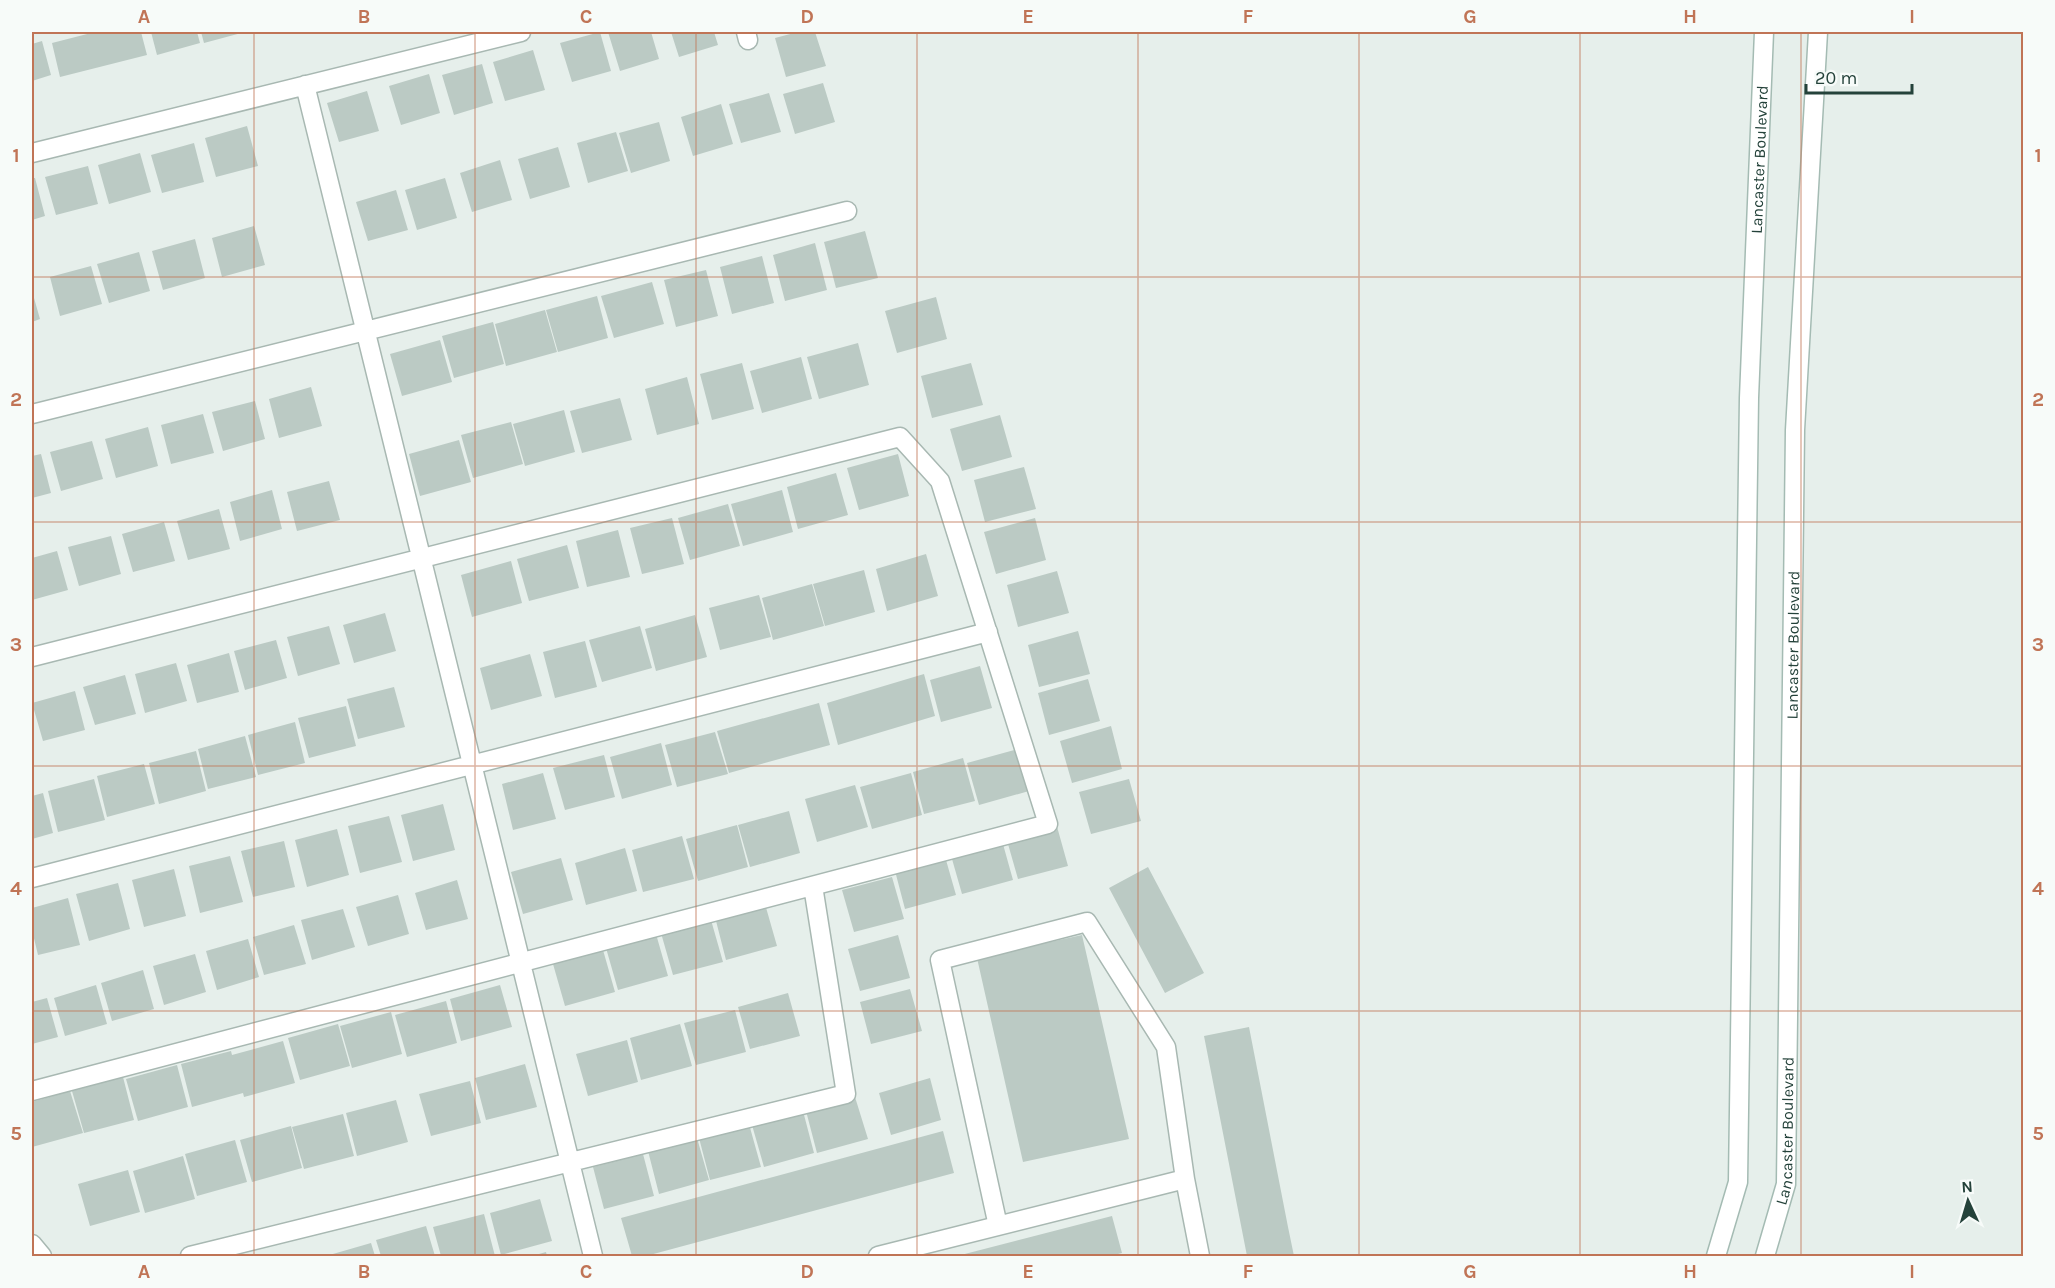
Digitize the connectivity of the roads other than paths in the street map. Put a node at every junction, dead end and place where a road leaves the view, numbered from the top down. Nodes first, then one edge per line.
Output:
1 (522, 32) edge
2 (1764, 32) edge
3 (1818, 32) edge
4 (305, 85) junction
5 (32, 153) edge
6 (847, 211) dead end
7 (366, 331) junction
8 (32, 414) edge
9 (422, 559) junction
10 (988, 632) junction
11 (32, 657) edge
12 (472, 765) junction
13 (32, 878) edge
14 (813, 886) junction
15 (520, 963) junction
16 (32, 1091) edge
17 (569, 1162) junction
18 (1185, 1179) junction
19 (998, 1226) junction
20 (32, 1244) edge
21 (42, 1257) edge
22 (190, 1257) edge
23 (592, 1257) edge
24 (879, 1257) edge
25 (1200, 1257) edge
26 (1716, 1257) edge
27 (1765, 1257) edge

1 - 4 street
2 - 26 street, Lancaster Boulevard
3 - 27 street, Lancaster Boulevard
4 - 5 street
4 - 7 street
6 - 7 street
7 - 8 street
7 - 9 street
9 - 10 street
9 - 11 street
9 - 12 street
10 - 12 street
10 - 14 street
12 - 13 street
12 - 15 street
14 - 15 street
14 - 17 street
15 - 16 street
15 - 17 street
17 - 22 street
17 - 23 street
18 - 19 street
18 - 19 street
18 - 25 street
19 - 24 street
20 - 21 street

